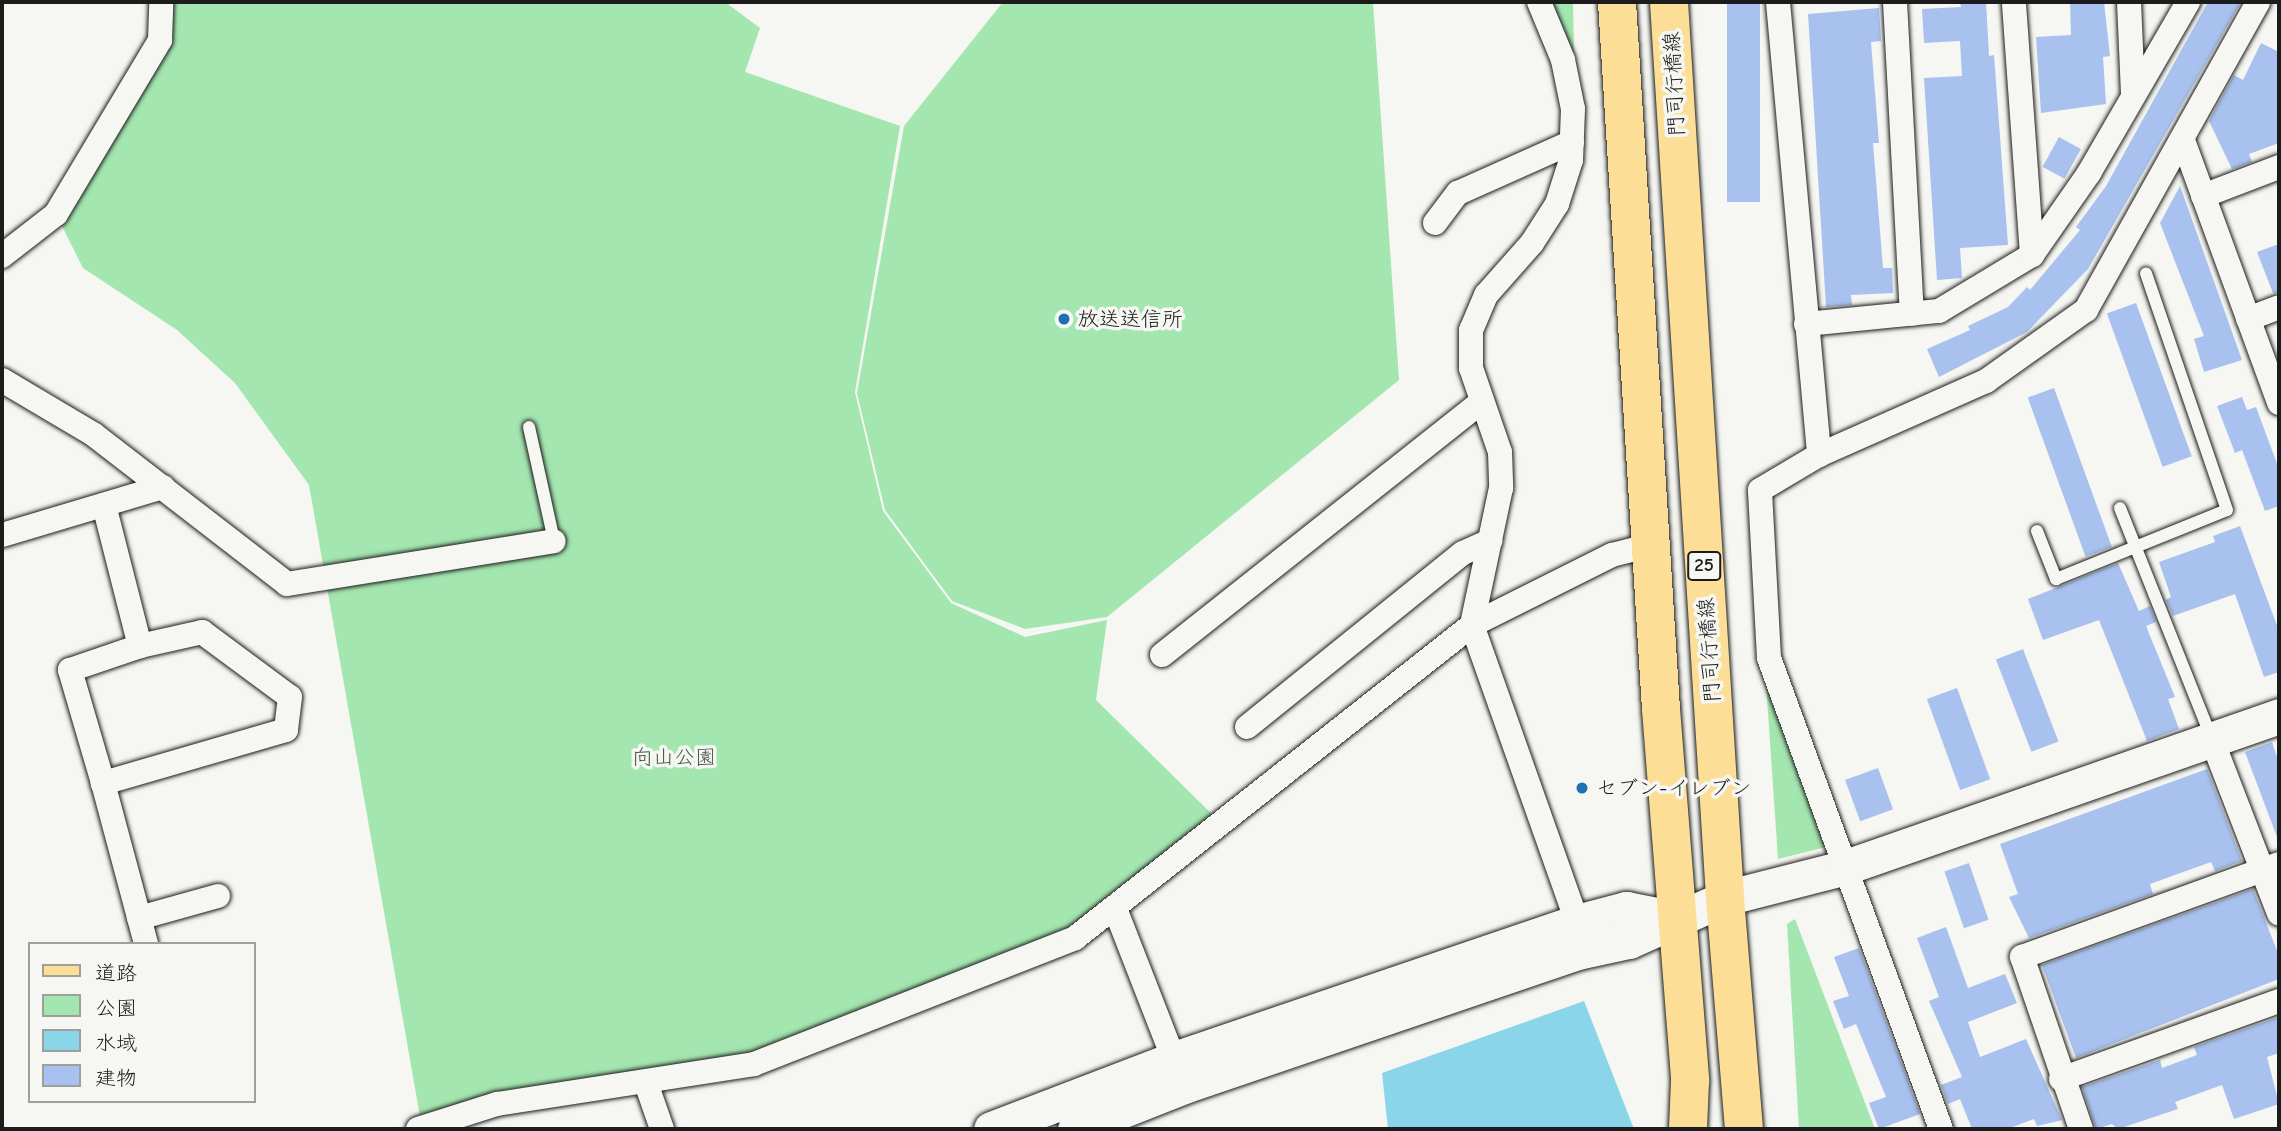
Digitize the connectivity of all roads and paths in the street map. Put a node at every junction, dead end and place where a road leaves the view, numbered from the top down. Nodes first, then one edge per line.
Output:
1 (161, 2) edge
2 (1539, 2) edge
3 (1617, 2) edge
4 (1669, 2) edge
5 (1778, 2) edge
6 (1895, 2) edge
7 (2014, 2) edge
8 (2129, 2) edge
9 (2188, 2) edge
10 (2258, 2) edge
11 (2134, 96) junction
12 (1572, 142) junction
13 (2184, 143) junction
14 (2279, 167) edge
15 (2203, 196) junction
16 (1435, 223) dead end
17 (2, 256) edge
18 (2032, 256) junction
19 (2146, 273) dead end
20 (2279, 307) edge
21 (1912, 314) junction
22 (2248, 319) junction
23 (1806, 324) junction
24 (2, 380) edge
25 (1481, 402) junction
26 (2279, 403) edge
27 (529, 427) dead end
28 (1819, 455) junction
29 (163, 487) junction
30 (104, 505) junction
31 (2120, 508) dead end
32 (2037, 531) dead end
33 (2, 535) edge
34 (554, 541) joint
35 (1490, 541) junction
36 (1650, 545) junction
37 (2135, 547) junction
38 (1472, 625) junction
39 (140, 646) junction
40 (1162, 655) dead end
41 (2279, 716) edge
42 (1247, 727) dead end
43 (2212, 740) junction
44 (103, 783) junction
45 (2271, 867) edge
46 (1843, 868) junction
47 (218, 896) dead end
48 (1725, 898) junction
49 (1116, 911) junction
50 (2279, 914) edge
51 (139, 918) junction
52 (1677, 919) junction
53 (1577, 937) junction
54 (145, 942) edge
55 (2279, 1001) edge
56 (1179, 1073) junction
57 (2061, 1079) junction
58 (646, 1083) junction
59 (418, 1129) edge
60 (662, 1129) edge
61 (991, 1129) edge
62 (1075, 1129) edge
63 (1688, 1129) edge
64 (1744, 1129) edge
65 (1941, 1129) edge
66 (2081, 1129) edge

1 - 17 street
2 - 12 street
3 - 36 main road
4 - 48 main road, 門司行橋線 / 25
5 - 23 street
6 - 21 street
7 - 18 street
8 - 11 street
9 - 11 street
10 - 13 street
11 - 18 street
12 - 16 street
12 - 25 street
13 - 15 street
13 - 28 street
14 - 15 street
15 - 22 street
18 - 21 street
19 - 37 lane
20 - 22 street
21 - 23 street
22 - 26 street
23 - 28 street
24 - 29 street
25 - 35 street
25 - 40 street
27 - 34 lane
28 - 46 street
29 - 30 street
29 - 34 street
30 - 33 street
30 - 39 street
31 - 37 lane
32 - 37 lane
35 - 38 street
35 - 42 street
36 - 38 street
36 - 52 main road
37 - 43 lane
38 - 49 street
38 - 53 street
39 - 44 street
39 - 44 street
41 - 43 street
43 - 45 street
43 - 46 street
44 - 51 street
45 - 50 street
45 - 57 street
46 - 48 street
46 - 65 street
47 - 51 street
48 - 52 street
48 - 64 main road, 門司行橋線 / 25
49 - 56 street
49 - 58 street
51 - 54 street
52 - 53 street
52 - 63 main road
53 - 56 street
55 - 57 street
56 - 61 street
56 - 62 street
57 - 66 street
58 - 59 street
58 - 60 street

